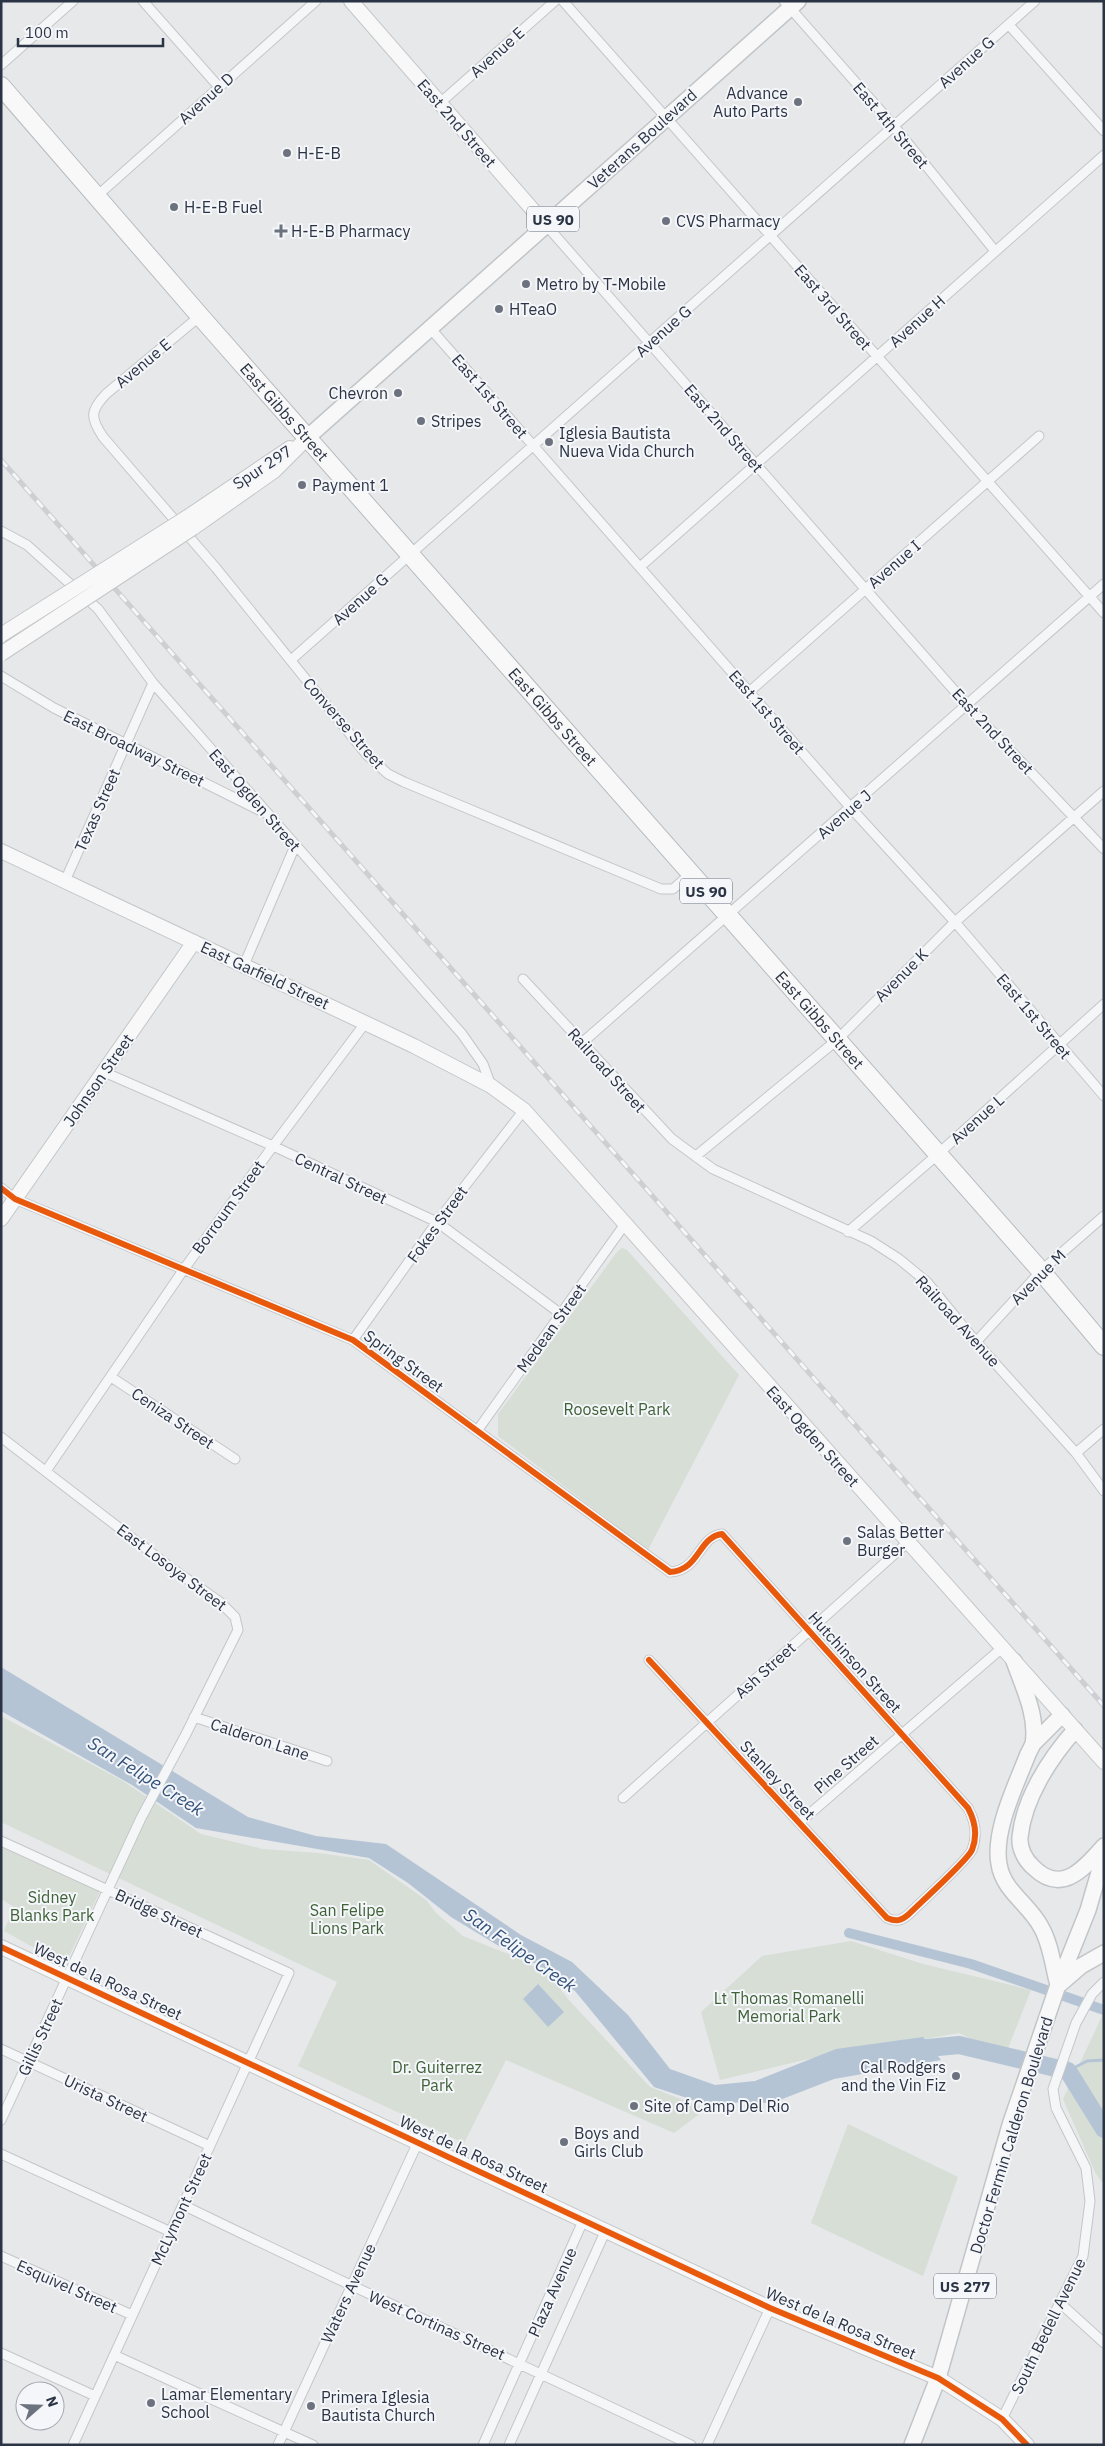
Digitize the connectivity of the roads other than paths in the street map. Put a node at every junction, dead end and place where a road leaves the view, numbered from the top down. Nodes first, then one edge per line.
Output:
1 (73, 1) edge
2 (143, 1) edge
3 (316, 1) edge
4 (351, 1) edge
5 (555, 1) edge
6 (563, 1) edge
7 (1035, 1) edge
8 (791, 4) edge
9 (1009, 25) junction
10 (1, 65) edge
11 (1, 86) edge
12 (219, 87) junction
13 (440, 103) junction
14 (666, 118) junction
15 (894, 126) junction
16 (1104, 132) edge
17 (1104, 155) edge
18 (97, 196) junction
19 (546, 224) junction
20 (770, 236) junction
21 (995, 251) junction
22 (200, 316) junction
23 (430, 328) junction
24 (650, 343) junction
25 (877, 356) junction
26 (92, 414) joint
27 (1039, 436) dead end
28 (308, 438) junction
29 (533, 446) junction
30 (756, 464) junction
31 (987, 482) junction
32 (190, 523) junction
33 (1, 531) edge
34 (410, 555) junction
35 (640, 567) junction
36 (1104, 584) edge
37 (866, 589) junction
38 (1089, 597) junction
39 (1104, 614) edge
40 (1, 635) edge
41 (1, 654) edge
42 (291, 660) junction
43 (1, 676) edge
44 (153, 684) junction
45 (749, 692) junction
46 (967, 705) junction
47 (126, 744) junction
48 (1104, 791) edge
49 (851, 808) junction
50 (270, 816) junction
51 (1074, 816) junction
52 (295, 846) junction
53 (1104, 849) edge
54 (1, 851) edge
55 (690, 874) junction
56 (65, 881) junction
57 (728, 916) junction
58 (954, 922) junction
59 (194, 942) junction
60 (244, 965) junction
61 (523, 979) dead end
62 (1104, 1004) edge
63 (366, 1022) junction
64 (837, 1040) junction
65 (583, 1042) junction
66 (1059, 1046) junction
67 (104, 1072) junction
68 (491, 1086) junction
69 (1104, 1096) edge
70 (524, 1110) junction
71 (272, 1146) junction
72 (937, 1155) junction
73 (696, 1156) junction
74 (1, 1188) edge
75 (15, 1199) junction
76 (1104, 1216) edge
77 (1, 1219) edge
78 (437, 1222) junction
79 (625, 1224) junction
80 (848, 1232) junction
81 (184, 1269) junction
82 (1041, 1271) junction
83 (561, 1314) junction
84 (353, 1340) junction
85 (976, 1342) junction
86 (1104, 1346) edge
87 (112, 1377) junction
88 (1104, 1428) edge
89 (477, 1431) junction
90 (2, 1438) edge
91 (1076, 1453) junction
92 (235, 1459) dead end
93 (46, 1471) junction
94 (1104, 1491) edge
95 (722, 1534) joint
96 (908, 1542) junction
97 (809, 1631) junction
98 (1002, 1648) junction
99 (649, 1660) dead end
100 (1014, 1661) junction
101 (1062, 1715) junction
102 (194, 1717) junction
103 (707, 1723) junction
104 (1075, 1730) junction
105 (902, 1734) junction
106 (1033, 1744) junction
107 (327, 1761) dead end
108 (1104, 1762) edge
109 (624, 1798) dead end
110 (141, 1818) joint
111 (799, 1823) junction
112 (1, 1841) edge
113 (1104, 1846) edge
114 (1104, 1855) edge
115 (108, 1889) junction
116 (887, 1918) joint
117 (1, 1947) edge
118 (1104, 1953) edge
119 (289, 1973) joint
120 (68, 1977) junction
121 (1104, 1982) edge
122 (1058, 1986) junction
123 (1, 2049) edge
124 (28, 2062) junction
125 (248, 2062) junction
126 (1, 2120) edge
127 (418, 2142) junction
128 (210, 2146) junction
129 (1, 2154) edge
130 (183, 2205) junction
131 (583, 2221) junction
132 (171, 2232) junction
133 (605, 2232) junction
134 (1, 2256) edge
135 (351, 2287) junction
136 (1060, 2303) junction
137 (770, 2308) junction
138 (132, 2316) junction
139 (1104, 2344) edge
140 (1, 2353) edge
141 (114, 2355) junction
142 (520, 2363) junction
143 (542, 2373) junction
144 (938, 2378) junction
145 (96, 2396) junction
146 (1002, 2419) junction
147 (284, 2432) junction
148 (73, 2445) edge
149 (278, 2445) edge
150 (314, 2445) edge
151 (483, 2445) edge
152 (509, 2445) edge
153 (691, 2445) edge
154 (707, 2445) edge
155 (912, 2445) edge
156 (1027, 2445) edge

1 - 10 street
2 - 12 street
3 - 12 street, Avenue D
4 - 13 main road, East 2nd Street
5 - 13 street, Avenue E
6 - 14 street, East 3rd Street
7 - 9 street, Avenue G
8 - 14 main road, Veterans Boulevard / US 90
8 - 15 street, East 4th Street
9 - 15 street, Avenue G
9 - 16 street
11 - 18 highway, East Gibbs Street
12 - 18 street, Avenue D
13 - 19 main road, East 2nd Street
14 - 19 main road, Veterans Boulevard / US 90
14 - 20 street, East 3rd Street
15 - 20 street, Avenue G
15 - 21 street, East 4th Street
17 - 21 street, Avenue H
18 - 22 highway, East Gibbs Street
19 - 23 main road, Veterans Boulevard / US 90
19 - 24 street, East 2nd Street
20 - 24 street, Avenue G
20 - 25 street, East 3rd Street
21 - 25 street, Avenue H
22 - 26 street, Avenue E
22 - 28 highway, East Gibbs Street
23 - 28 main road, Veterans Boulevard / US 90
23 - 29 street, East 1st Street
24 - 29 street, Avenue G
24 - 30 street, East 2nd Street
25 - 30 street, Avenue H
25 - 31 street, East 3rd Street
26 - 42 street, Converse Street
27 - 31 street, Avenue I
28 - 32 main road, Spur 297
28 - 34 highway, East Gibbs Street / US 90
29 - 34 street, Avenue G
29 - 35 street, East 1st Street
30 - 35 street, Avenue H
30 - 37 street, East 2nd Street
31 - 37 street, Avenue I
31 - 38 street, East 3rd Street
32 - 40 main road, Spur 297, bridge
32 - 41 main road, Spur 297, bridge
33 - 44 street, East Ogden Street
34 - 42 street, Avenue G
34 - 55 highway, East Gibbs Street / US 90
35 - 45 street, East 1st Street
36 - 38 street, Avenue J
37 - 45 street, Avenue I
37 - 46 street, East 2nd Street
38 - 39 street, East 3rd Street
38 - 46 street, Avenue J
42 - 55 street, Converse Street
43 - 47 street, East Broadway Street
44 - 47 street, Texas Street
44 - 50 street, East Ogden Street
45 - 49 street, East 1st Street
46 - 49 street, Avenue J
46 - 51 street, East 2nd Street
47 - 50 street, East Broadway Street
47 - 56 street, Texas Street
48 - 51 street, Avenue K
49 - 57 street, Avenue J
49 - 58 street, East 1st Street
50 - 52 street, East Ogden Street
51 - 53 street, East 2nd Street
51 - 58 street, Avenue K
52 - 60 street
52 - 68 street, East Ogden Street
54 - 56 main road, East Garfield Street
55 - 57 highway, East Gibbs Street / US 90
56 - 59 main road, East Garfield Street
57 - 64 highway, East Gibbs Street / US 90
57 - 65 street, Avenue J
58 - 64 street, Avenue K
58 - 66 street, East 1st Street
59 - 60 main road, East Garfield Street
59 - 67 main road, Johnson Street
60 - 63 main road, East Garfield Street
61 - 65 street, Railroad Street
62 - 66 street, Avenue L
63 - 68 main road, East Garfield Street
63 - 71 street, Borroum Street
64 - 72 highway, East Gibbs Street / US 90
64 - 73 street, Avenue K
65 - 73 street, Railroad Street
66 - 69 street, East 1st Street
66 - 72 street, Avenue L
67 - 71 street, Central Street
67 - 75 main road, Johnson Street
68 - 70 main road, East Garfield Street
70 - 78 street, Fokes Street
70 - 79 main road, East Ogden Street
71 - 78 street, Central Street
71 - 81 street, Borroum Street
72 - 80 street, Avenue L
72 - 82 highway, East Gibbs Street / US 90
73 - 80 street, Railroad Avenue
74 - 75 street, Spring Street
75 - 77 main road, Johnson Street
75 - 81 street, Spring Street
76 - 82 street, Avenue M
78 - 83 street, Central Street
78 - 84 street, Fokes Street
79 - 83 street, Medean Street
79 - 96 main road, East Ogden Street
80 - 85 street, Railroad Avenue
81 - 84 street, Spring Street
81 - 87 street, Borroum Street
82 - 85 street, Avenue M
82 - 86 highway, East Gibbs Street / US 90
83 - 89 street, Medean Street
84 - 89 street, Spring Street
85 - 91 street, Railroad Avenue
87 - 92 street, Ceniza Street
87 - 93 street, Borroum Street
88 - 91 street
89 - 95 street, Spring Street
90 - 93 street, East Losoya Street
91 - 94 street, Railroad Avenue
93 - 102 street, East Losoya Street
95 - 97 street, Hutchinson Street
96 - 97 street, Ash Street
96 - 98 main road, East Ogden Street
97 - 103 street, Ash Street
97 - 105 street, Hutchinson Street
98 - 100 main road, East Ogden Street
98 - 105 street, Pine Street
99 - 103 street, Stanley Street
100 - 101 main road, East Ogden Street
100 - 106 main road
101 - 104 main road, East Ogden Street
101 - 106 main road
102 - 107 street, Calderon Lane
102 - 110 street, East Losoya Street
103 - 109 street, Ash Street
103 - 111 street, Stanley Street
104 - 108 main road, East Ogden Street
104 - 113 main road
105 - 111 street, Pine Street
105 - 116 street, Hutchinson Street
106 - 122 main road
110 - 115 street, Gillis Street
111 - 116 street, Stanley Street
112 - 115 street, Bridge Street
114 - 122 main road, Doctor Fermin Calderon Boulevard / US 277
115 - 119 street, Bridge Street
115 - 120 street, Gillis Street
117 - 120 main road, West de la Rosa Street
118 - 122 main road
119 - 125 street, McLymont Street
120 - 124 street, Gillis Street
120 - 125 main road, West de la Rosa Street
121 - 136 street, South Bedell Avenue
122 - 144 main road, Doctor Fermin Calderon Boulevard / US 277
123 - 124 street, Urista Street
124 - 126 street, Gillis Street
124 - 128 street, Urista Street
125 - 127 main road, West de la Rosa Street
125 - 128 street, McLymont Street
127 - 131 main road, West de la Rosa Street
127 - 135 street, Waters Avenue
128 - 130 street, McLymont Street
129 - 132 street
130 - 132 street, McLymont Street
130 - 135 street, West Cortinas Street
131 - 133 main road, West de la Rosa Street
131 - 142 street, Plaza Avenue
132 - 138 street, McLymont Street
133 - 137 main road, West de la Rosa Street
133 - 143 street, Plaza Avenue
134 - 138 street, Esquivel Street
135 - 142 street, West Cortinas Street
135 - 147 street, Waters Avenue
136 - 139 street
136 - 146 street, South Bedell Avenue
137 - 144 main road, West de la Rosa Street
137 - 154 street
138 - 141 street, McLymont Street
140 - 145 street
141 - 145 street, McLymont Street
141 - 147 street
142 - 143 street, West Cortinas Street
142 - 151 street, Plaza Avenue
143 - 152 street, Plaza Avenue
143 - 153 street, West Cortinas Street
144 - 146 main road, West de la Rosa Street
144 - 155 main road, Doctor Fermin Calderon Boulevard / US 277
145 - 148 street, McLymont Street
146 - 156 main road, West de la Rosa Street
147 - 149 street, Waters Avenue
147 - 150 street

